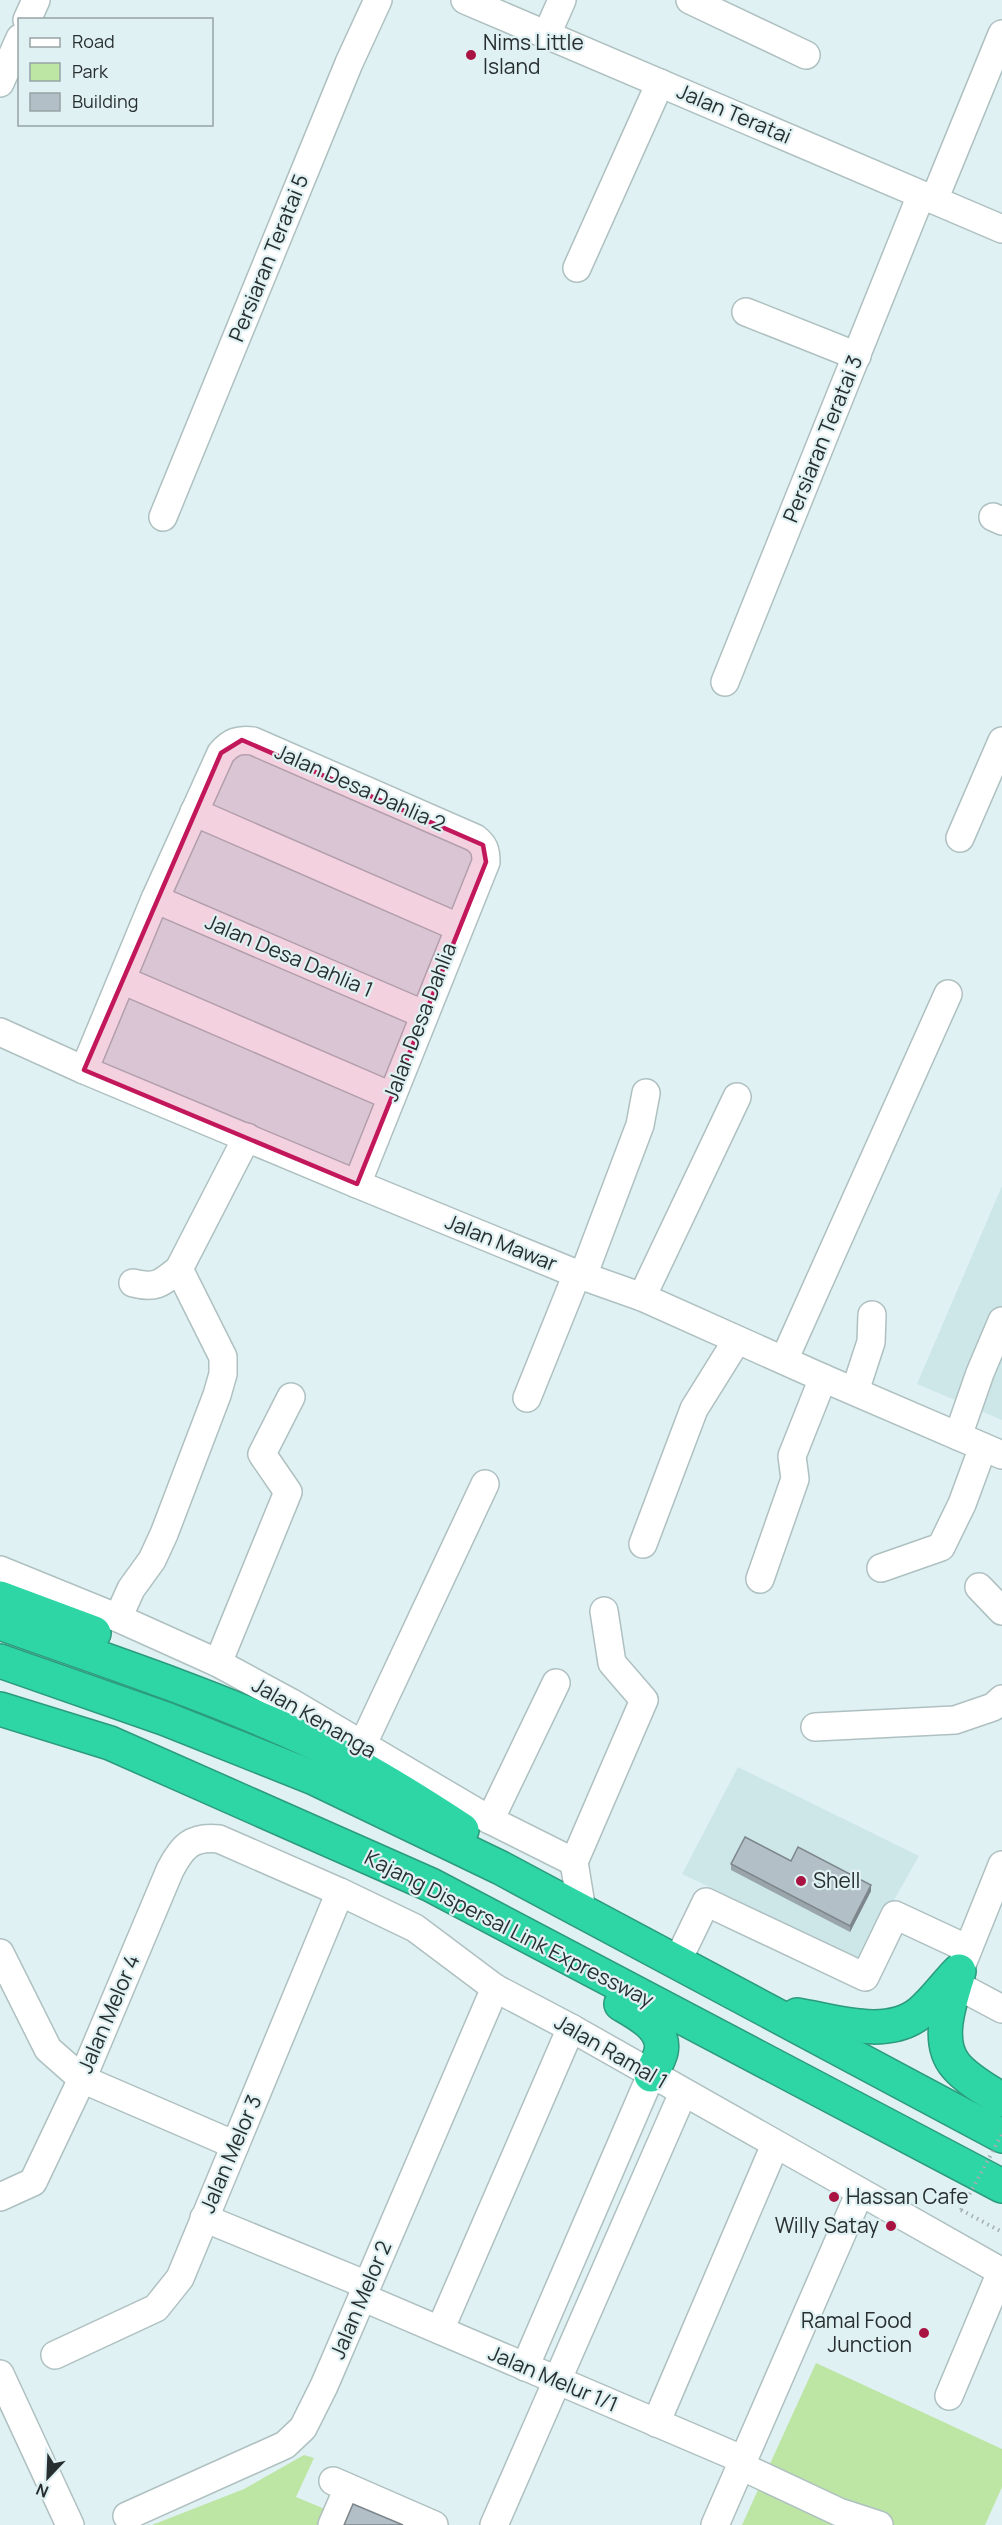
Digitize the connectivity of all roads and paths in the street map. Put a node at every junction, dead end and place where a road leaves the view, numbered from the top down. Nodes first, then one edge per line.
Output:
1 (36, 0) edge
2 (378, 0) edge
3 (465, 0) edge
4 (562, 0) edge
5 (690, 0) edge
6 (28, 18) edge
7 (547, 34) junction
8 (1002, 34) edge
9 (18, 42) edge
10 (806, 55) dead end
11 (0, 83) edge
12 (660, 83) junction
13 (927, 197) junction
14 (1002, 230) edge
15 (577, 268) dead end
16 (746, 312) dead end
17 (857, 356) junction
18 (163, 517) dead end
19 (725, 682) dead end
20 (1002, 741) edge
21 (194, 812) junction
22 (960, 838) dead end
23 (486, 862) joint
24 (155, 899) junction
25 (458, 927) junction
26 (122, 980) junction
27 (948, 994) dead end
28 (423, 1014) junction
29 (0, 1032) edge
30 (84, 1070) junction
31 (646, 1093) dead end
32 (392, 1096) junction
33 (736, 1097) dead end
34 (247, 1137) junction
35 (357, 1184) junction
36 (179, 1269) junction
37 (580, 1275) junction
38 (133, 1283) dead end
39 (642, 1298) junction
40 (872, 1315) dead end
41 (1002, 1321) edge
42 (737, 1340) junction
43 (784, 1360) junction
44 (823, 1378) junction
45 (991, 1378) edge
46 (855, 1391) junction
47 (291, 1397) dead end
48 (527, 1398) dead end
49 (958, 1436) junction
50 (992, 1451) edge
51 (485, 1484) dead end
52 (643, 1544) dead end
53 (881, 1568) dead end
54 (0, 1570) edge
55 (759, 1579) dead end
56 (979, 1587) dead end
57 (0, 1598) edge
58 (604, 1611) dead end
59 (1002, 1611) edge
60 (118, 1618) junction
61 (0, 1623) edge
62 (0, 1661) edge
63 (218, 1663) junction
64 (555, 1683) dead end
65 (197, 1692) junction
66 (1002, 1699) edge
67 (0, 1709) edge
68 (815, 1727) dead end
69 (362, 1746) junction
70 (490, 1820) junction
71 (219, 1839) joint
72 (574, 1862) junction
73 (1002, 1865) edge
74 (501, 1868) junction
75 (431, 1885) junction
76 (340, 1892) junction
77 (582, 1911) junction
78 (677, 1962) junction
79 (3, 1968) edge
80 (961, 1968) junction
81 (495, 1988) junction
82 (1002, 2009) edge
83 (768, 2010) junction
84 (572, 2028) junction
85 (82, 2079) junction
86 (665, 2083) junction
87 (1002, 2100) edge
88 (887, 2126) junction
89 (1002, 2135) edge
90 (235, 2145) junction
91 (775, 2145) junction
92 (1002, 2186) edge
93 (860, 2192) junction
94 (0, 2198) edge
95 (204, 2218) junction
96 (1002, 2232) edge
97 (1001, 2272) edge
98 (365, 2291) junction
99 (440, 2330) junction
100 (55, 2355) dead end
101 (525, 2367) junction
102 (0, 2374) edge
103 (557, 2380) junction
104 (949, 2396) dead end
105 (657, 2423) junction
106 (742, 2463) junction
107 (127, 2516) dead end
108 (70, 2525) edge
109 (332, 2525) edge
110 (434, 2525) edge
111 (494, 2525) edge
112 (715, 2525) edge
113 (879, 2525) edge

1 - 6 street
2 - 18 street, Persiaran Teratai 5
3 - 7 street, Jalan Teratai
4 - 7 street
5 - 10 street
7 - 12 street, Jalan Teratai
8 - 13 street, Persiaran Teratai 3
9 - 11 street
12 - 13 street, Jalan Teratai
12 - 15 street
13 - 14 street, Jalan Teratai
13 - 17 street, Persiaran Teratai 3
16 - 17 street
17 - 19 street, Persiaran Teratai 3
20 - 22 street
21 - 23 street, Jalan Desa Dahlia 2
21 - 24 street
21 - 25 street
23 - 25 street, Jalan Desa Dahlia
24 - 26 street
24 - 28 street, Jalan Desa Dahlia 1
25 - 28 street, Jalan Desa Dahlia
26 - 30 street
26 - 32 street
27 - 43 street
28 - 32 street, Jalan Desa Dahlia
29 - 30 street, Jalan Mawar
30 - 34 street, Jalan Mawar
31 - 37 street
32 - 35 street, Jalan Desa Dahlia
33 - 39 street
34 - 35 street, Jalan Mawar
34 - 36 street
35 - 37 street, Jalan Mawar
36 - 38 street
36 - 60 street
37 - 39 street, Jalan Mawar
37 - 48 street
39 - 42 street, Jalan Mawar
40 - 46 street
41 - 45 street
42 - 43 street, Jalan Mawar
42 - 52 street
43 - 44 street, Jalan Mawar
44 - 46 street, Jalan Mawar
44 - 55 street
45 - 49 street
46 - 49 street, Jalan Mawar
47 - 63 street
49 - 50 street, Jalan Mawar
50 - 53 street
51 - 69 street
54 - 60 street, Jalan Kenanga
56 - 59 street
57 - 65 highway
58 - 72 street
60 - 63 street, Jalan Kenanga
61 - 65 highway
62 - 74 highway
63 - 69 street, Jalan Kenanga
64 - 70 street
65 - 74 highway
66 - 68 street
67 - 75 highway, Kajang Dispersal Link Expressway
69 - 70 street, Jalan Kenanga
70 - 72 street, Jalan Kenanga
71 - 76 street, Jalan Ramal 1
71 - 85 street, Jalan Melor 4
72 - 77 street
73 - 80 street
74 - 77 highway
75 - 86 highway
75 - 88 highway, Kajang Dispersal Link Expressway
76 - 81 street, Jalan Ramal 1
76 - 90 street, Jalan Melor 3
77 - 78 highway
78 - 80 street
78 - 83 highway
79 - 85 street
80 - 82 street
80 - 83 highway
80 - 87 highway
81 - 84 street, Jalan Ramal 1
81 - 98 street, Jalan Melor 2
83 - 89 highway
84 - 86 street, Jalan Ramal 1
84 - 99 street
85 - 90 street
85 - 94 street, Jalan Melor 4
86 - 88 highway
86 - 91 street, Jalan Ramal 1
86 - 101 street
86 - 103 street
88 - 92 highway, Kajang Dispersal Link Expressway
89 - 96 path, bridge
90 - 95 street, Jalan Melor 3
91 - 93 street, Jalan Ramal 1
91 - 105 street
93 - 97 street, Jalan Ramal 1
93 - 106 street
95 - 98 street, Jalan Melur 1/1
95 - 100 street, Jalan Melor 3
97 - 104 street
98 - 99 street, Jalan Melur 1/1
98 - 107 street, Jalan Melor 2
99 - 101 street, Jalan Melur 1/1
101 - 103 street, Jalan Melur 1/1
102 - 108 street
103 - 105 street, Jalan Melur 1/1
103 - 111 street
105 - 106 street, Jalan Melur 1/1
106 - 112 street
106 - 113 street, Jalan Melur 1/1
109 - 110 street

